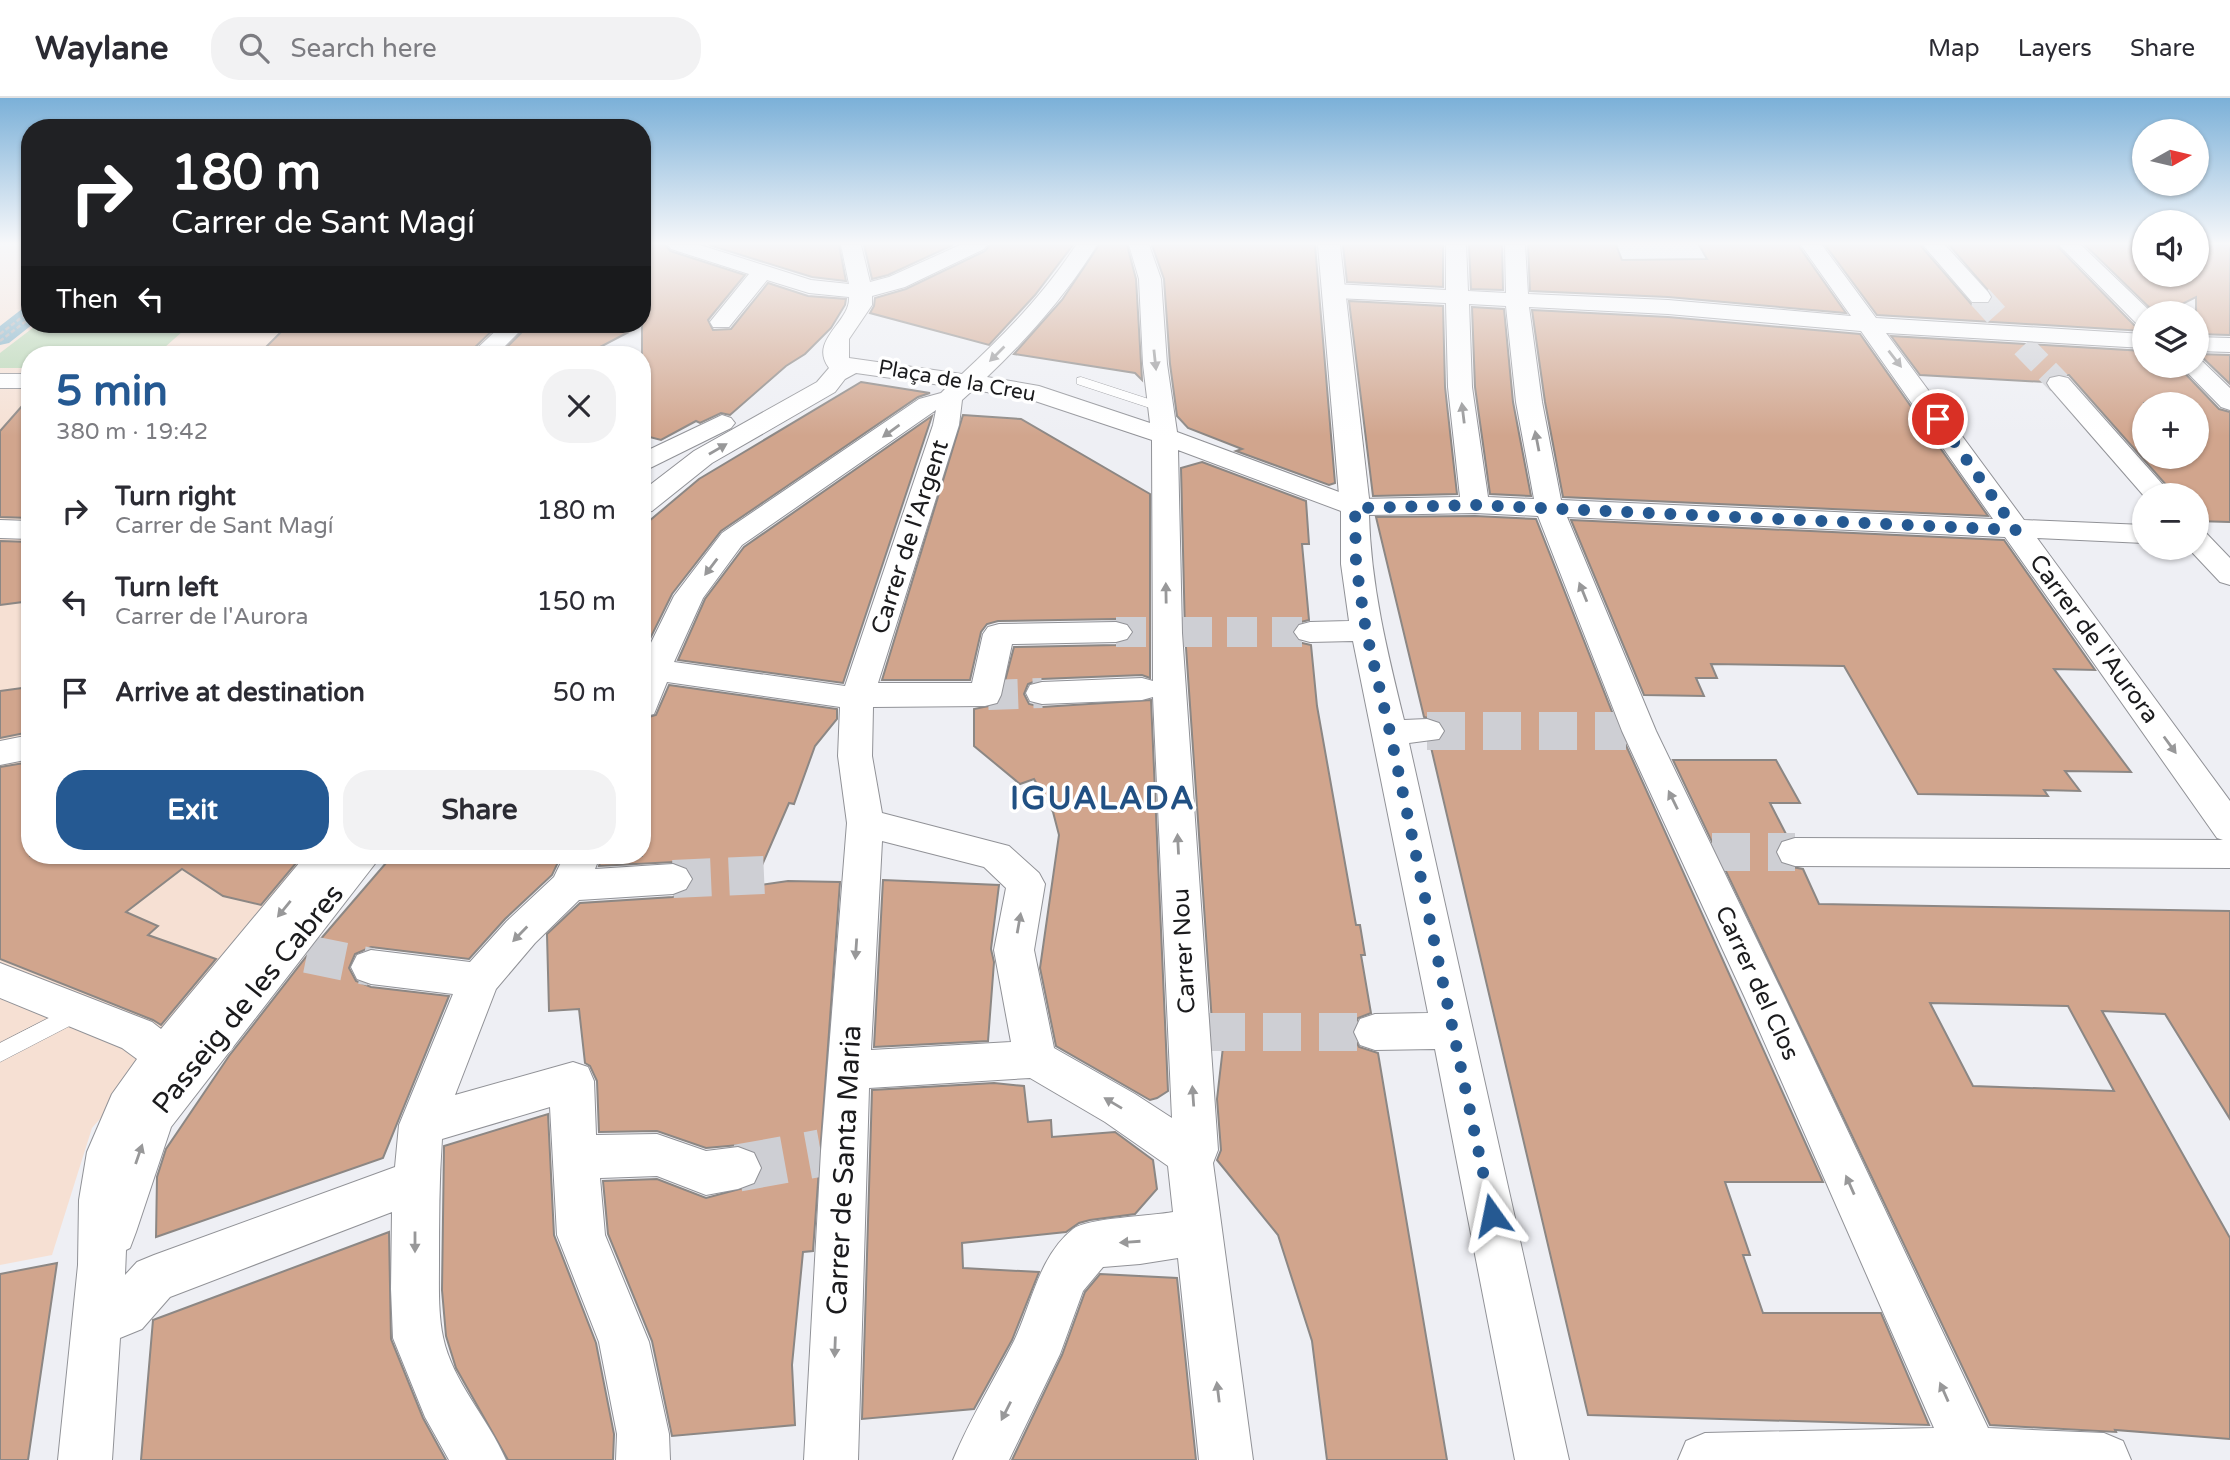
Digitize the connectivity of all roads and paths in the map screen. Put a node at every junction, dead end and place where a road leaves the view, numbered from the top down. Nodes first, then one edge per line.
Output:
1 (732, 309) edge
2 (859, 309) edge
3 (1040, 309) edge
4 (1150, 309) edge
5 (1337, 309) edge
6 (1456, 309) edge
7 (1518, 309) edge
8 (1685, 309) edge
9 (1857, 309) edge
10 (21, 318) edge
11 (721, 322) dead end
12 (21, 325) edge
13 (1869, 325) junction
14 (506, 333) edge
15 (0, 334) edge
16 (2132, 340) edge
17 (0, 341) edge
18 (2209, 344) edge
19 (2230, 345) edge
20 (492, 346) edge
21 (845, 364) junction
22 (2205, 378) edge
23 (0, 381) edge
24 (21, 381) edge
25 (1081, 381) dead end
26 (2059, 383) tunnel mouth
27 (960, 390) junction
28 (2230, 402) edge
29 (1163, 421) junction
30 (651, 457) edge
31 (2147, 483) edge
32 (651, 498) edge
33 (1475, 505) junction
34 (1355, 508) junction
35 (1549, 508) junction
36 (0, 530) edge
37 (21, 530) edge
38 (2016, 530) junction
39 (2132, 534) edge
40 (2209, 542) edge
41 (2230, 576) edge
42 (1366, 631) junction
43 (1116, 632) tunnel mouth
44 (1310, 632) tunnel mouth
45 (653, 661) edge
46 (1157, 689) junction
47 (1042, 693) tunnel mouth
48 (857, 699) junction
49 (21, 749) edge
50 (0, 753) edge
51 (866, 823) junction
52 (2230, 828) edge
53 (1794, 852) tunnel mouth
54 (2230, 854) edge
55 (321, 864) edge
56 (357, 864) edge
57 (576, 871) edge
58 (673, 879) tunnel mouth
59 (371, 967) tunnel mouth
60 (472, 979) junction
61 (0, 980) edge
62 (80, 1011) junction
63 (1454, 1031) junction
64 (1375, 1032) tunnel mouth
65 (0, 1053) edge
66 (166, 1055) junction
67 (1035, 1059) junction
68 (848, 1070) junction
69 (421, 1125) junction
70 (1189, 1155) junction
71 (577, 1157) junction
72 (738, 1168) tunnel mouth
73 (416, 1181) junction
74 (1197, 1231) junction
75 (102, 1265) junction
76 (98, 1323) junction
77 (1973, 1457) edge
78 (85, 1460) edge
79 (479, 1460) edge
80 (643, 1460) edge
81 (831, 1460) edge
82 (980, 1460) edge
83 (1226, 1460) edge
84 (1542, 1460) edge
85 (1706, 1460) edge
86 (2105, 1460) edge

1 - 11 street
2 - 21 street
3 -> 27 street
4 -> 29 street, Carrer Nou
5 - 34 street
33 -> 6 street
35 -> 7 street, Carrer del Clos
8 - 13 street
9 - 13 street, Carrer de l'Aurora
10 - 15 path
12 - 17 path
13 - 16 street
13 -> 38 street, Carrer de l'Aurora
14 - 20 street
18 - 19 street
21 - 27 street, Plaça de la Creu
21 - 30 street
32 -> 21 street
22 - 28 street
23 - 24 street
25 - 29 lane
26 - 31 street
27 - 29 street, Plaça de la Creu
27 -> 45 street
27 - 48 street, Carrer de l'Argent
29 - 34 street, Plaça de la Creu
46 -> 29 street, Carrer Nou
33 - 34 street
33 - 35 street
34 - 42 street
35 - 38 street
77 -> 35 street, Carrer del Clos
36 - 37 street
38 - 39 street
38 -> 52 street, Carrer de l'Aurora
40 - 41 street
42 - 44 street
42 - 63 street
43 - 48 street
45 - 48 street
46 - 47 street
70 -> 46 street, Carrer Nou
48 - 51 street, Carrer de l'Argent
49 - 50 street
67 -> 51 street
51 -> 68 street, Carrer de Santa Maria
53 - 54 street
55 -> 66 street
75 -> 56 street, Passeig de les Cabres
57 - 58 street
57 -> 60 street
59 - 60 street
60 - 69 street
61 - 62 street
62 - 65 lane
62 - 66 street
63 - 64 street
63 - 84 street
66 - 75 street
67 - 68 street
70 -> 67 street
68 -> 81 street, Carrer de Santa Maria
69 - 71 street
69 - 73 street
70 - 74 street, Carrer Nou
71 - 72 street
71 - 80 street
73 - 76 street
73 -> 79 street
74 -> 82 street
83 -> 74 street, Carrer Nou
75 - 76 street
76 - 78 street
77 - 85 street
77 - 86 street

